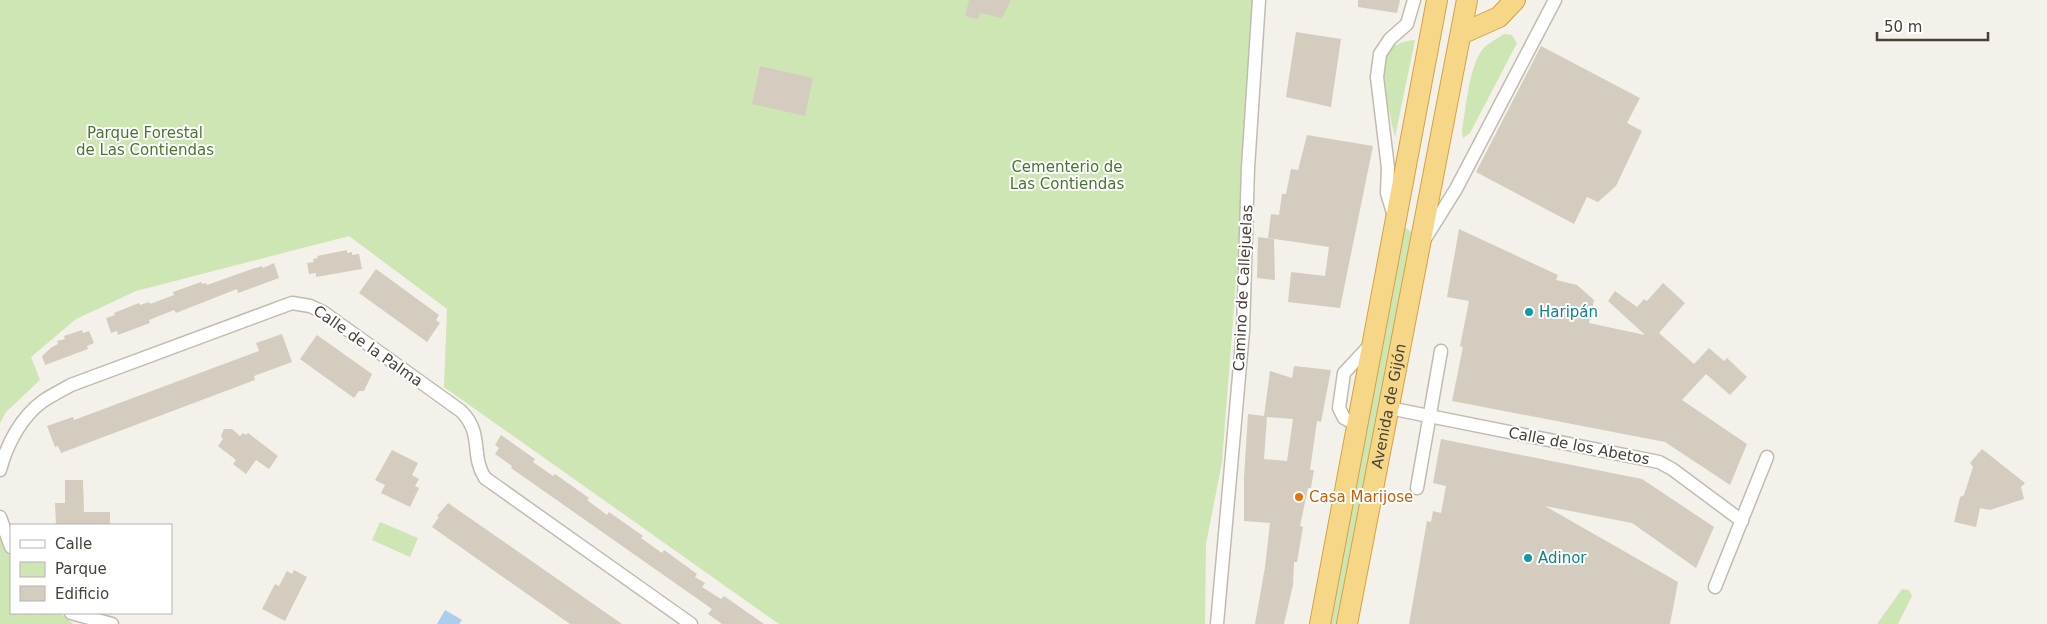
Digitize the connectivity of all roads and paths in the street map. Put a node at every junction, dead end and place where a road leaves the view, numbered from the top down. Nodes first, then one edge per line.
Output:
1 (1259, 0) edge
2 (1414, 0) edge
3 (1437, 0) edge
4 (1457, 0) edge
5 (1467, 0) edge
6 (1515, 0) edge
7 (1551, 1) edge
8 (1461, 34) junction
9 (1439, 143) junction
10 (1395, 220) junction
11 (1420, 246) junction
12 (1441, 351) dead end
13 (1389, 408) junction
14 (1429, 416) junction
15 (1768, 457) dead end
16 (0, 470) edge
17 (1417, 488) dead end
18 (0, 517) edge
19 (1742, 521) junction
20 (10, 544) edge
21 (1715, 587) dead end
22 (75, 614) edge
23 (112, 624) edge
24 (691, 624) edge
25 (1218, 624) edge
26 (1320, 624) edge
27 (1347, 624) edge

1 - 25 street, Camino de Callejuelas
2 - 10 street, Avenida de Gijón
3 - 10 highway, Avenida de Gijón
4 - 9 highway
5 - 8 highway, Avenida de Gijón
6 - 8 highway
7 - 11 street, Avenida de Gijón
8 - 9 highway, Avenida de Gijón
9 - 11 highway, Avenida de Gijón
10 - 26 highway, Avenida de Gijón
11 - 13 highway, Avenida de Gijón
12 - 14 street
13 - 14 street, Calle de los Abetos
13 - 27 highway, Avenida de Gijón
14 - 17 street
14 - 19 street, Calle de los Abetos
15 - 19 street
16 - 24 street, Calle de la Palma
18 - 20 street
19 - 21 street
22 - 23 street

